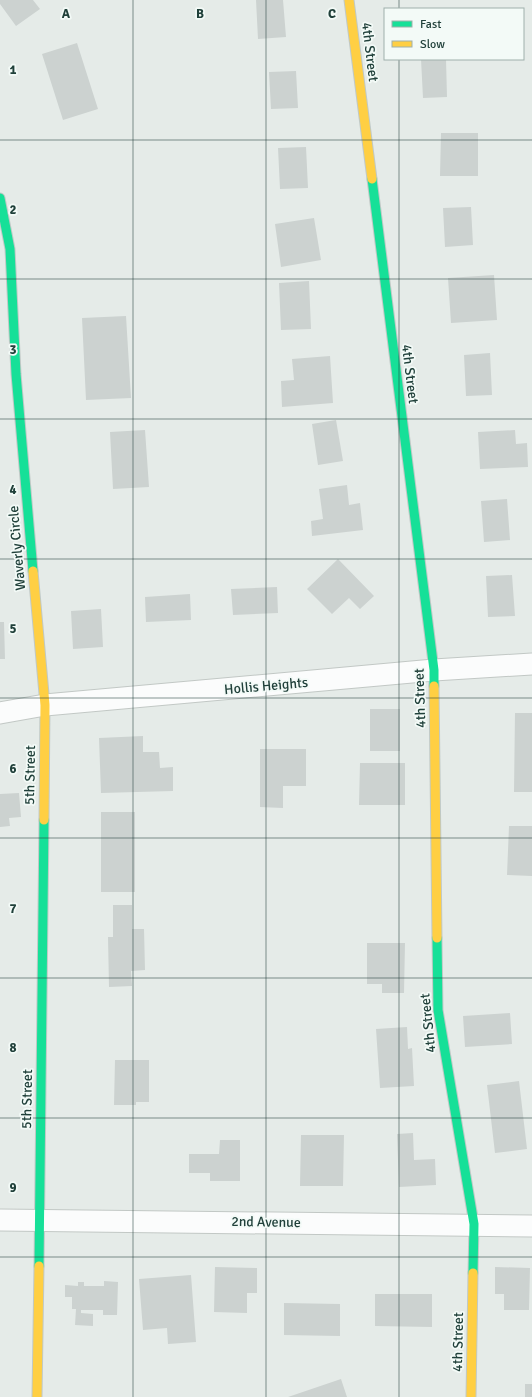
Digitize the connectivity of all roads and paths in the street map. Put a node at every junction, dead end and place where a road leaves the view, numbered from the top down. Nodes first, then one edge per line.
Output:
1 (349, 0) edge
2 (0, 198) edge
3 (532, 664) edge
4 (434, 670) junction
5 (45, 706) junction
6 (0, 713) edge
7 (0, 1220) edge
8 (39, 1220) junction
9 (474, 1224) junction
10 (532, 1226) edge
11 (37, 1397) edge
12 (471, 1397) edge

1 - 4 street, 4th Street
2 - 5 street, Waverly Circle
3 - 4 street, Hollis Heights
4 - 5 street, Hollis Heights
4 - 9 street, 4th Street
5 - 6 street, Hollis Heights
5 - 8 street, 5th Street
7 - 8 street, 2nd Avenue
8 - 9 street, 2nd Avenue
8 - 11 street, 5th Street
9 - 10 street, 2nd Avenue
9 - 12 street, 4th Street

